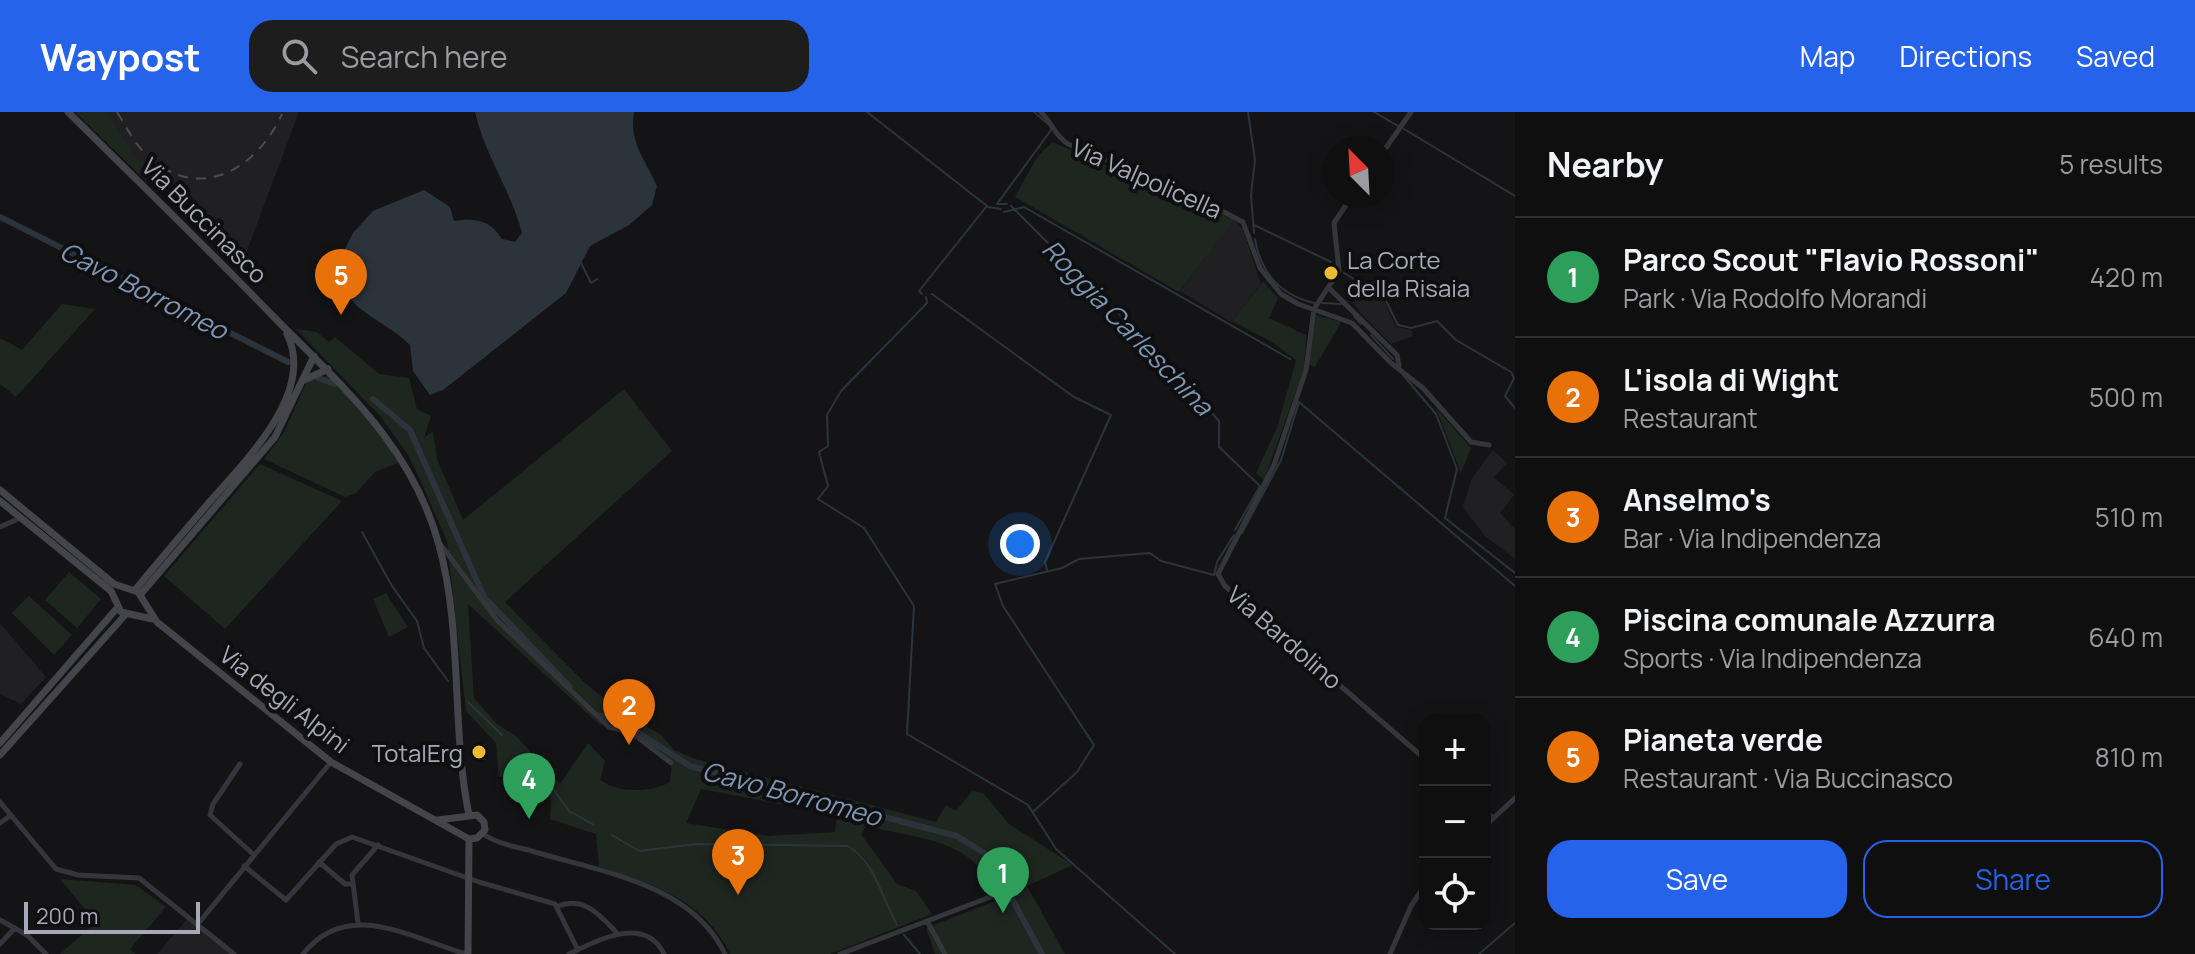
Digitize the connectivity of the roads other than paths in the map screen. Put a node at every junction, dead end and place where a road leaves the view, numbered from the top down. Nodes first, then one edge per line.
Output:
1 (68, 112) edge
2 (1041, 112) edge
3 (1411, 112) edge
4 (1394, 136) edge
5 (1345, 208) edge
6 (1329, 288) junction
7 (1314, 309) junction
8 (285, 329) junction
9 (312, 354) junction
10 (1400, 367) junction
11 (294, 369) junction
12 (328, 369) junction
13 (302, 382) junction
14 (1489, 445) dead end
15 (0, 490) edge
16 (0, 501) edge
17 (20, 518) junction
18 (0, 527) edge
19 (438, 541) junction
20 (136, 594) junction
21 (117, 604) junction
22 (130, 614) junction
23 (157, 622) junction
24 (0, 743) edge
25 (1419, 754) edge
26 (0, 755) edge
27 (331, 762) junction
28 (671, 763) dead end
29 (240, 764) dead end
30 (1515, 798) edge
31 (0, 802) edge
32 (11, 815) junction
33 (467, 817) junction
34 (1492, 817) edge
35 (438, 820) junction
36 (0, 823) edge
37 (462, 832) junction
38 (483, 834) junction
39 (469, 839) junction
40 (378, 845) junction
41 (254, 855) junction
42 (319, 862) junction
43 (244, 866) junction
44 (470, 877) junction
45 (353, 884) junction
46 (1006, 891) dead end
47 (1419, 894) edge
48 (558, 906) junction
49 (0, 920) edge
50 (927, 921) junction
51 (358, 923) junction
52 (197, 925) junction
53 (15, 928) junction
54 (616, 932) junction
55 (0, 944) edge
56 (578, 950) junction
57 (46, 954) edge
58 (234, 954) edge
59 (303, 954) edge
60 (467, 954) edge
61 (569, 954) edge
62 (664, 954) edge
63 (725, 954) edge
64 (840, 954) edge
65 (945, 954) edge
66 (1390, 954) edge

1 - 8 street, Via Buccinasco
2 - 7 street, Via Valpolicella
3 - 4 street
5 - 6 street, Via Bardolino
6 - 7 street, Via Bardolino
6 - 10 street
7 - 10 street
7 - 25 street, Via Bardolino
8 - 9 street, Via Buccinasco
8 - 11 street
9 - 11 street
9 - 12 street, Via Buccinasco
9 - 13 street
10 - 14 street
11 - 20 street
12 - 13 street
12 - 19 street, Via Buccinasco
13 - 20 street
15 - 20 street, Via degli Alpini
16 - 17 street, Via degli Alpini
17 - 18 street
17 - 21 street, Via degli Alpini
19 - 28 street
19 - 33 street, Via Buccinasco
20 - 21 street
20 - 22 street
20 - 23 street, Via degli Alpini
21 - 22 street, Via degli Alpini
21 - 24 street
22 - 23 street, Via degli Alpini
22 - 26 street
23 - 27 street, Via degli Alpini
27 - 35 street, Via degli Alpini
27 - 41 street
29 - 41 street
30 - 34 street
31 - 32 street
32 - 36 street
32 - 52 street
33 - 35 street
33 - 37 street
33 - 38 street
35 - 37 street, Via degli Alpini
37 - 39 street
38 - 39 street
38 - 63 street
39 - 44 street
40 - 42 street
40 - 44 street
40 - 45 street
41 - 43 street
42 - 43 street
42 - 45 street
43 - 52 street
44 - 48 street
44 - 60 street
45 - 51 street
46 - 50 street
47 - 66 street
48 - 54 street
48 - 56 street
49 - 53 street
50 - 64 street
50 - 65 street
51 - 59 street
51 - 60 street
52 - 58 street
53 - 55 street
53 - 57 street
54 - 56 street
54 - 62 street
56 - 61 street

